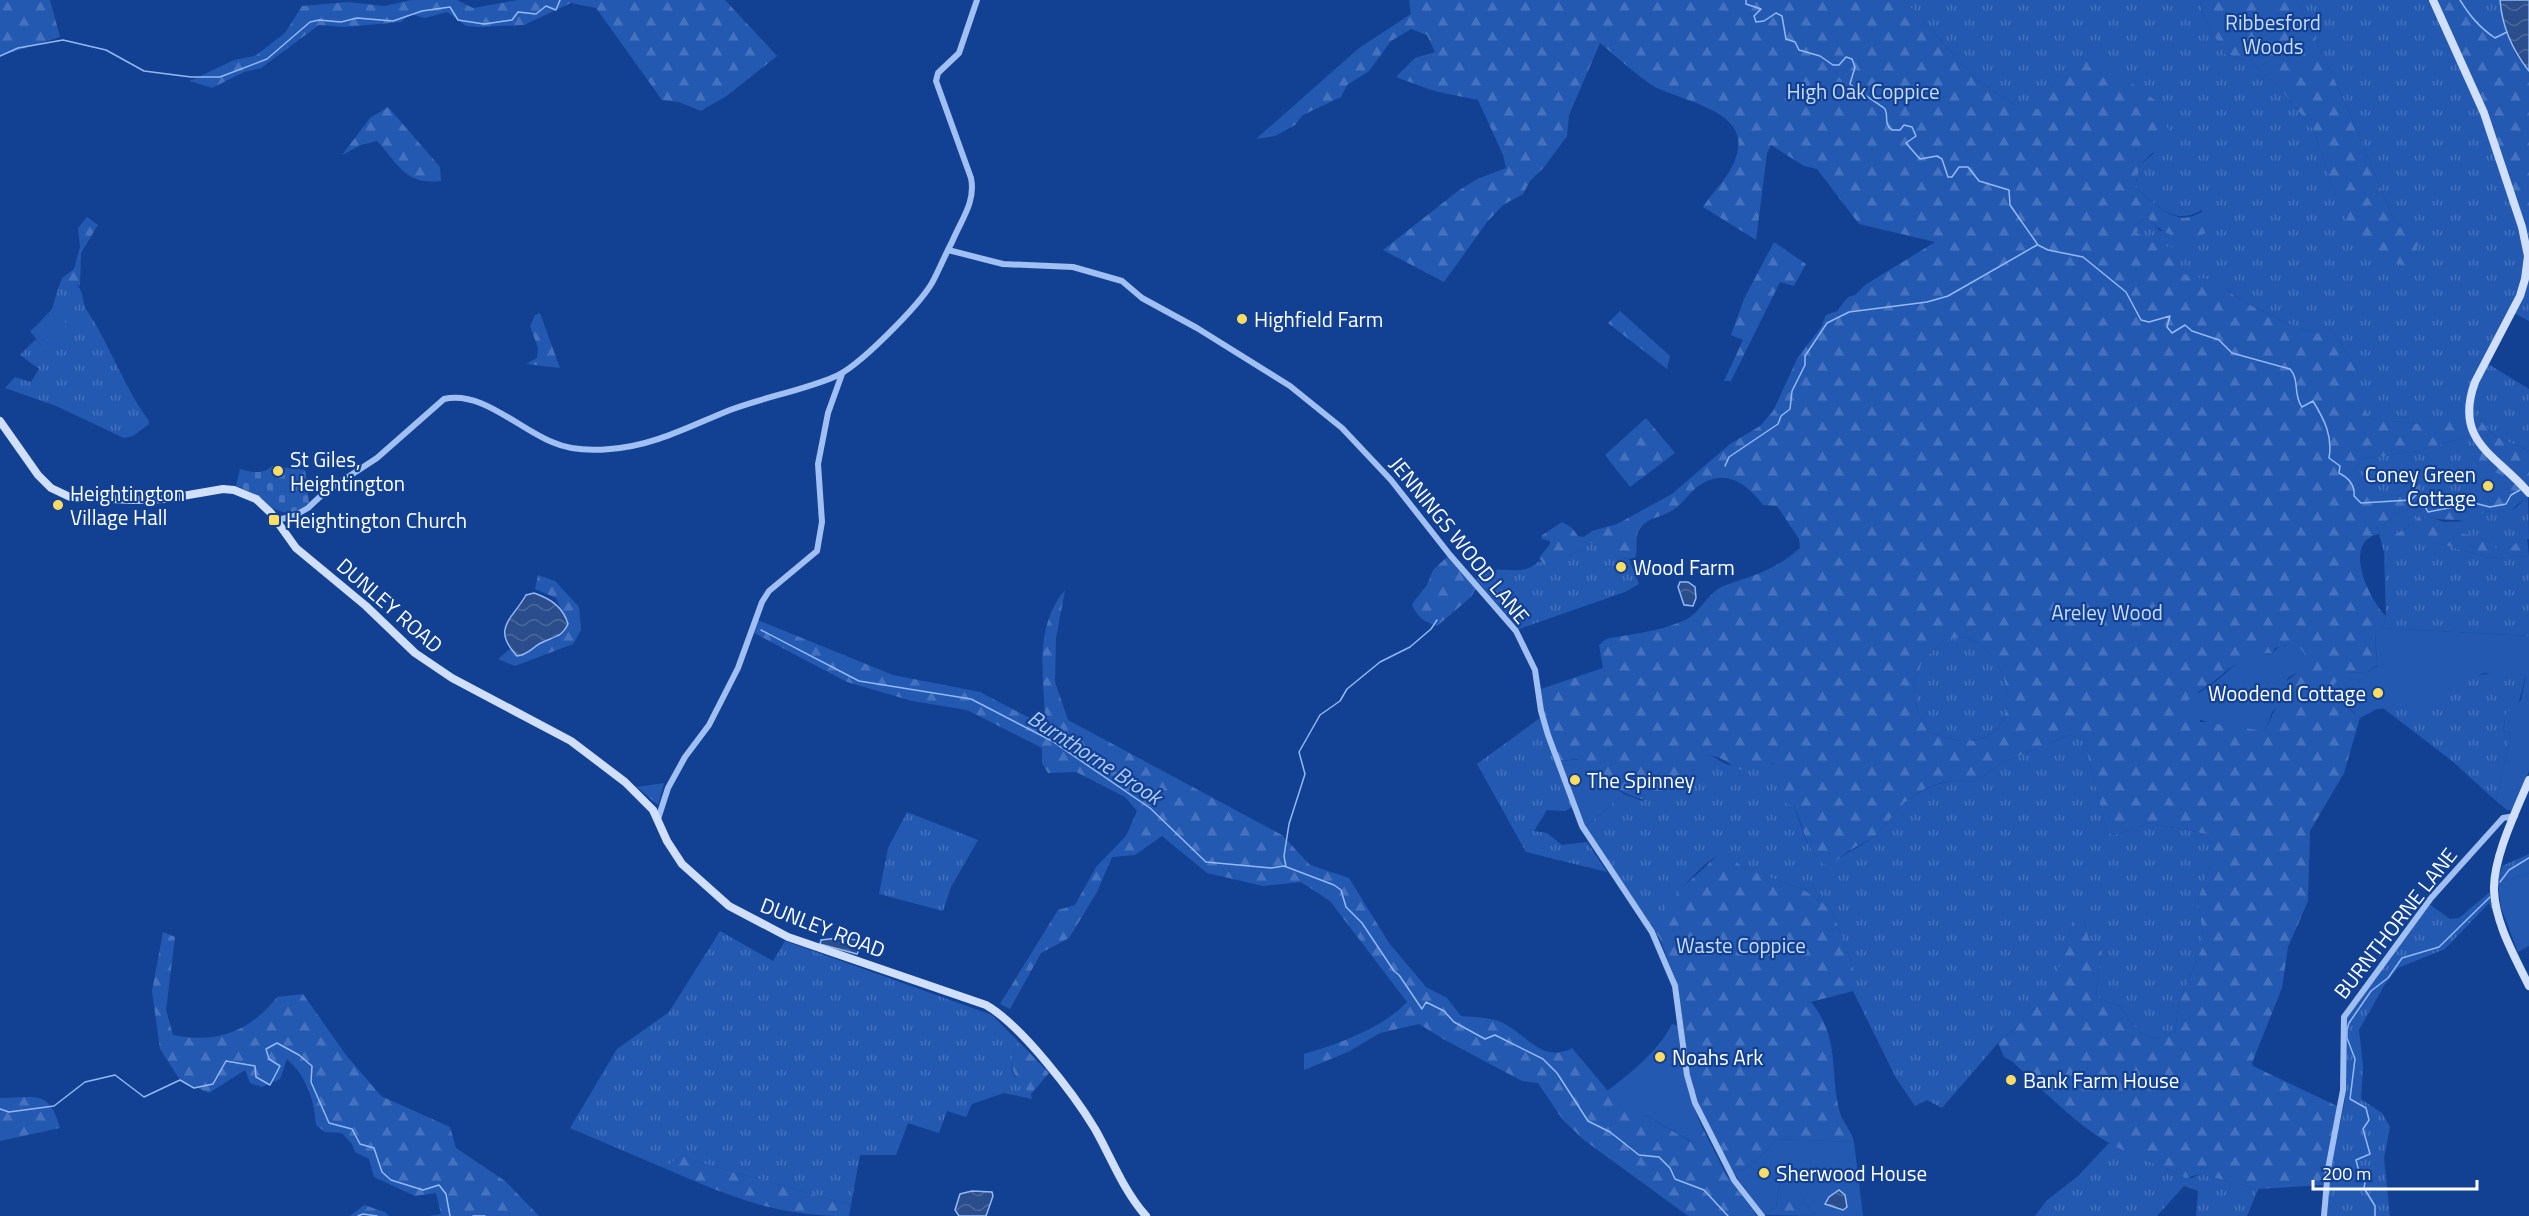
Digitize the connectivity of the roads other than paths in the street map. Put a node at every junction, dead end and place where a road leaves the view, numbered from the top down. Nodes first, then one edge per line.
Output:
1 (977, 0) edge
2 (2433, 0) edge
3 (948, 250) junction
4 (842, 374) junction
5 (0, 421) edge
6 (2529, 492) edge
7 (277, 520) junction
8 (2529, 780) edge
9 (2515, 816) junction
10 (658, 819) junction
11 (2529, 986) edge
12 (1146, 1216) edge
13 (1762, 1216) edge
14 (2324, 1216) edge

1 - 3 street
2 - 6 street
3 - 4 street
3 - 13 street, JENNINGS WOOD LANE
4 - 7 street
4 - 10 street
5 - 7 street, DUNLEY ROAD
7 - 10 street, DUNLEY ROAD
8 - 9 street
9 - 11 street
9 - 14 street, BURNTHORNE LANE
10 - 12 street, DUNLEY ROAD

